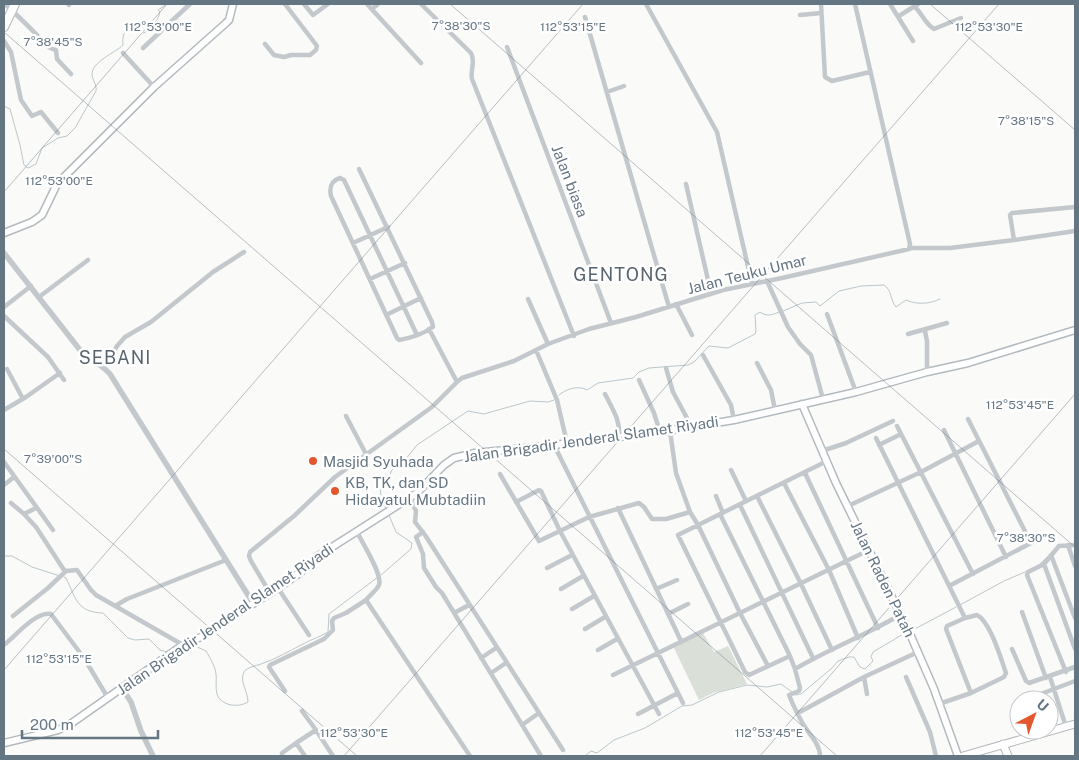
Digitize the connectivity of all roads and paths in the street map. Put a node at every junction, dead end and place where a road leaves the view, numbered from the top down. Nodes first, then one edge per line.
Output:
1 (5, 4) edge
2 (190, 4) edge
3 (285, 4) edge
4 (304, 4) edge
5 (328, 4) edge
6 (367, 4) edge
7 (378, 4) edge
8 (421, 4) edge
9 (646, 4) edge
10 (820, 4) edge
11 (855, 4) edge
12 (890, 4) edge
13 (231, 5) edge
14 (916, 5) edge
15 (13, 7) edge
16 (372, 9) junction
17 (821, 12) junction
18 (800, 15) dead end
19 (899, 16) junction
20 (585, 17) dead end
21 (962, 18) dead end
22 (4, 27) edge
23 (4, 41) edge
24 (913, 41) dead end
25 (265, 44) dead end
26 (507, 47) dead end
27 (143, 48) dead end
28 (123, 53) dead end
29 (421, 63) dead end
30 (870, 72) junction
31 (70, 74) dead end
32 (624, 86) dead end
33 (154, 87) junction
34 (607, 92) junction
35 (58, 133) dead end
36 (359, 168) dead end
37 (686, 184) dead end
38 (1075, 207) edge
39 (388, 227) junction
40 (1075, 231) edge
41 (4, 233) edge
42 (370, 235) junction
43 (1014, 240) junction
44 (353, 243) junction
45 (910, 248) junction
46 (244, 252) dead end
47 (4, 253) edge
48 (88, 260) dead end
49 (405, 263) junction
50 (387, 272) junction
51 (370, 279) junction
52 (767, 281) junction
53 (752, 284) junction
54 (31, 286) junction
55 (711, 294) junction
56 (39, 296) junction
57 (421, 298) junction
58 (528, 299) dead end
59 (676, 304) junction
60 (404, 306) junction
61 (4, 307) edge
62 (669, 307) junction
63 (827, 314) dead end
64 (386, 315) junction
65 (4, 316) edge
66 (611, 323) junction
67 (948, 323) dead end
68 (429, 329) junction
69 (1075, 330) edge
70 (925, 331) junction
71 (908, 334) dead end
72 (417, 335) junction
73 (692, 335) dead end
74 (574, 336) junction
75 (548, 344) junction
76 (536, 350) junction
77 (703, 355) dead end
78 (756, 363) dead end
79 (104, 368) junction
80 (666, 368) dead end
81 (7, 370) dead end
82 (927, 372) junction
83 (60, 373) junction
84 (64, 380) dead end
85 (639, 380) dead end
86 (456, 382) junction
87 (856, 392) junction
88 (605, 394) dead end
89 (22, 399) junction
90 (823, 399) junction
91 (802, 404) junction
92 (4, 410) edge
93 (775, 410) junction
94 (346, 416) dead end
95 (968, 419) dead end
96 (734, 420) junction
97 (893, 422) dead end
98 (897, 426) dead end
99 (689, 428) junction
100 (944, 430) dead end
101 (670, 431) junction
102 (660, 432) junction
103 (901, 434) junction
104 (619, 437) junction
105 (876, 438) dead end
106 (979, 441) junction
107 (567, 443) junction
108 (554, 445) junction
109 (879, 445) junction
110 (822, 451) junction
111 (366, 454) junction
112 (955, 455) junction
113 (4, 462) edge
114 (827, 462) junction
115 (731, 470) dead end
116 (921, 472) junction
117 (805, 473) junction
118 (500, 474) dead end
119 (14, 477) junction
120 (784, 483) junction
121 (898, 483) junction
122 (4, 484) edge
123 (716, 496) dead end
124 (757, 496) junction
125 (410, 498) junction
126 (746, 501) junction
127 (516, 502) junction
128 (11, 503) dead end
129 (740, 504) junction
130 (848, 506) junction
131 (36, 508) junction
132 (618, 508) junction
133 (690, 512) junction
134 (721, 513) junction
135 (24, 514) junction
136 (589, 517) junction
137 (698, 524) junction
138 (53, 530) dead end
139 (560, 531) junction
140 (357, 532) junction
141 (423, 532) junction
142 (1068, 545) junction
143 (1075, 545) edge
144 (433, 548) junction
145 (869, 550) junction
146 (423, 554) junction
147 (572, 555) junction
148 (1051, 555) junction
149 (1006, 557) junction
150 (226, 560) junction
151 (847, 561) junction
152 (1044, 564) junction
153 (1075, 566) edge
154 (547, 568) dead end
155 (829, 570) junction
156 (63, 574) junction
157 (974, 574) junction
158 (584, 576) junction
159 (677, 580) dead end
160 (801, 584) junction
161 (949, 586) junction
162 (278, 588) junction
163 (560, 589) dead end
164 (656, 589) junction
165 (270, 593) junction
166 (782, 593) junction
167 (594, 596) junction
168 (366, 600) junction
169 (764, 602) junction
170 (253, 604) junction
171 (688, 604) dead end
172 (115, 606) junction
173 (469, 606) junction
174 (572, 609) dead end
175 (1022, 612) dead end
176 (454, 613) junction
177 (740, 613) junction
178 (668, 614) junction
179 (900, 615) junction
180 (13, 616) dead end
181 (605, 617) junction
182 (965, 618) junction
183 (1075, 618) edge
184 (722, 622) junction
185 (585, 628) dead end
186 (878, 628) junction
187 (309, 635) dead end
188 (858, 638) junction
189 (617, 639) junction
190 (681, 641) junction
191 (183, 645) junction
192 (4, 646) edge
193 (496, 648) junction
194 (1012, 649) dead end
195 (1075, 649) edge
196 (598, 650) dead end
197 (832, 650) junction
198 (658, 652) junction
199 (918, 652) junction
200 (790, 656) junction
201 (481, 658) junction
202 (813, 658) junction
203 (506, 663) junction
204 (631, 666) junction
205 (768, 666) junction
206 (1075, 667) edge
207 (795, 668) junction
208 (1066, 672) junction
209 (491, 673) junction
210 (613, 675) dead end
211 (864, 677) junction
212 (906, 677) dead end
213 (1048, 678) junction
214 (1075, 681) edge
215 (122, 688) junction
216 (1054, 688) junction
217 (285, 690) dead end
218 (1049, 690) edge
219 (678, 693) junction
220 (971, 693) junction
221 (867, 694) dead end
222 (108, 698) junction
223 (682, 703) dead end
224 (939, 704) junction
225 (654, 705) junction
226 (302, 711) dead end
227 (798, 712) junction
228 (539, 713) junction
229 (638, 714) dead end
230 (659, 714) dead end
231 (522, 724) junction
232 (1075, 724) edge
233 (1066, 727) junction
234 (316, 730) junction
235 (4, 743) edge
236 (296, 743) junction
237 (1003, 744) junction
238 (563, 750) dead end
239 (153, 756) edge
240 (282, 756) edge
241 (305, 756) edge
242 (333, 756) edge
243 (470, 756) edge
244 (541, 756) edge
245 (820, 756) edge
246 (936, 756) edge
247 (958, 756) edge
248 (963, 756) edge
249 (1008, 756) edge

1 - 15 street
2 - 27 street
3 - 25 street
4 - 5 street
6 - 16 street
7 - 16 street
8 - 74 street
9 - 53 street
10 - 17 street
11 - 30 street
12 - 19 street
13 - 33 main road
14 - 19 street
14 - 21 street
15 - 22 highway
15 - 31 street
16 - 29 street
17 - 18 street
17 - 30 street
19 - 24 street
20 - 34 street
23 - 35 street
26 - 66 street, Jalan biasa
28 - 33 street
30 - 45 street
32 - 34 street
33 - 41 main road
34 - 62 street
36 - 39 street
37 - 55 street
38 - 43 street
39 - 42 street
39 - 49 street
40 - 43 street, Jalan Teuku Umar
42 - 44 street
42 - 44 street
42 - 50 street
43 - 45 street, Jalan Teuku Umar
44 - 51 street
45 - 52 street, Jalan Teuku Umar
46 - 79 street
47 - 54 street
48 - 56 street
49 - 50 street
49 - 57 street
50 - 51 street
50 - 60 street
51 - 64 street
52 - 53 street, Jalan Teuku Umar
52 - 90 street
53 - 55 street, Jalan Teuku Umar
54 - 56 street
54 - 61 street
55 - 59 street, Jalan Teuku Umar
56 - 79 street
57 - 60 street
57 - 68 street
58 - 75 street
59 - 62 street, Jalan Teuku Umar
59 - 73 street
60 - 64 street
60 - 72 street
62 - 66 street, Jalan Teuku Umar
63 - 87 street
64 - 72 street
65 - 83 street
66 - 74 street, Jalan Teuku Umar
67 - 70 street
68 - 72 street
68 - 86 street
69 - 82 main road, Jalan Brigadir Jenderal Slamet Riyadi
70 - 71 street
70 - 82 street
74 - 75 street, Jalan Teuku Umar
75 - 76 street, Jalan Teuku Umar
76 - 86 street, Jalan Teuku Umar
76 - 107 street
77 - 96 street
78 - 93 street
79 - 150 street
80 - 99 street
81 - 89 street
82 - 87 main road, Jalan Brigadir Jenderal Slamet Riyadi
83 - 84 street
83 - 89 street
85 - 102 street
86 - 111 street, Jalan Teuku Umar
87 - 90 main road, Jalan Brigadir Jenderal Slamet Riyadi
88 - 104 street
89 - 92 street
90 - 91 main road, Jalan Brigadir Jenderal Slamet Riyadi
91 - 93 main road, Jalan Brigadir Jenderal Slamet Riyadi
91 - 110 main road, Jalan Raden Patah
93 - 96 main road, Jalan Brigadir Jenderal Slamet Riyadi
94 - 111 street
95 - 106 street
96 - 99 main road, Jalan Brigadir Jenderal Slamet Riyadi
97 - 110 street
98 - 103 street
99 - 101 main road, Jalan Brigadir Jenderal Slamet Riyadi
100 - 112 street
101 - 102 main road, Jalan Brigadir Jenderal Slamet Riyadi
101 - 133 street
102 - 104 main road, Jalan Brigadir Jenderal Slamet Riyadi
103 - 109 street
103 - 116 street
104 - 107 main road, Jalan Brigadir Jenderal Slamet Riyadi
105 - 109 street
106 - 112 street
106 - 149 street
107 - 108 main road, Jalan Brigadir Jenderal Slamet Riyadi
108 - 125 main road, Jalan Brigadir Jenderal Slamet Riyadi
108 - 136 street
109 - 121 street
110 - 114 main road, Jalan Raden Patah
111 - 165 street, Jalan Teuku Umar
112 - 116 street
112 - 149 street
113 - 119 street
114 - 117 street
114 - 130 main road, Jalan Raden Patah
115 - 126 street
116 - 121 street
116 - 157 street
117 - 120 street
117 - 151 street
118 - 127 street
119 - 122 street
119 - 131 street
120 - 124 street
120 - 155 street
121 - 130 street
121 - 161 street
123 - 134 street
124 - 126 street
124 - 160 street
125 - 140 main road, Jalan Brigadir Jenderal Slamet Riyadi
125 - 141 street
126 - 129 street
127 - 139 street
127 - 139 street
128 - 135 street
129 - 134 street
129 - 166 street
130 - 145 main road, Jalan Raden Patah
131 - 135 street
131 - 138 street
132 - 133 street
132 - 136 street
132 - 164 street
133 - 137 street
134 - 137 street
134 - 169 street
135 - 156 street
136 - 139 street
136 - 198 street
137 - 177 street
137 - 184 street
139 - 147 street
140 - 162 main road, Jalan Brigadir Jenderal Slamet Riyadi
140 - 168 street
141 - 144 street
141 - 146 street
142 - 143 street
142 - 148 street
142 - 153 street
144 - 146 street
144 - 173 street
145 - 151 street
145 - 179 main road, Jalan Raden Patah
146 - 176 street
147 - 154 street
147 - 158 street
148 - 152 street
148 - 183 street
149 - 157 street
150 - 170 street
150 - 172 street
151 - 155 street
151 - 186 street
152 - 195 street
152 - 208 street
155 - 160 street
155 - 188 street
156 - 172 street
156 - 180 street
157 - 161 street
158 - 163 street
158 - 167 street
159 - 164 street
160 - 166 street
160 - 197 street
161 - 182 street
162 - 165 main road, Jalan Brigadir Jenderal Slamet Riyadi
162 - 187 street
164 - 178 street
165 - 170 main road, Jalan Brigadir Jenderal Slamet Riyadi
166 - 169 street
166 - 202 street
167 - 174 street
167 - 181 street
168 - 217 street
168 - 243 street
169 - 177 street
169 - 200 street
170 - 191 main road, Jalan Brigadir Jenderal Slamet Riyadi
171 - 178 street
172 - 191 street
173 - 176 street
173 - 193 street
175 - 213 street
176 - 201 street
177 - 184 street
177 - 205 street
178 - 190 street
179 - 186 street
179 - 199 main road, Jalan Raden Patah
181 - 185 street
181 - 189 street
182 - 220 street
182 - 220 street
184 - 190 street
184 - 205 street
186 - 188 street
188 - 197 street
189 - 196 street
189 - 204 street
190 - 198 street
191 - 215 main road, Jalan Brigadir Jenderal Slamet Riyadi
192 - 222 street
193 - 201 street
193 - 203 street
194 - 213 street
197 - 202 street
198 - 204 street
198 - 219 street
199 - 211 street
199 - 224 main road, Jalan Raden Patah
200 - 205 street
200 - 207 street
201 - 209 street
202 - 207 street
203 - 209 street
203 - 228 street
204 - 210 street
204 - 225 street
206 - 208 street
207 - 227 street
208 - 213 street
209 - 231 street
211 - 221 street
211 - 227 street
212 - 246 street
213 - 216 street
214 - 216 street
215 - 222 main road, Jalan Brigadir Jenderal Slamet Riyadi
215 - 239 street
216 - 218 street
216 - 233 street
219 - 223 street
219 - 225 street
220 - 224 street
222 - 235 main road, Jalan Brigadir Jenderal Slamet Riyadi
224 - 247 main road, Jalan Raden Patah
225 - 229 street
225 - 230 street
226 - 234 street
227 - 245 street
228 - 231 street
228 - 238 street
231 - 244 street
232 - 233 main road
233 - 237 main road
234 - 236 street
234 - 242 street
236 - 240 street
236 - 241 street
237 - 248 main road
237 - 249 main road

